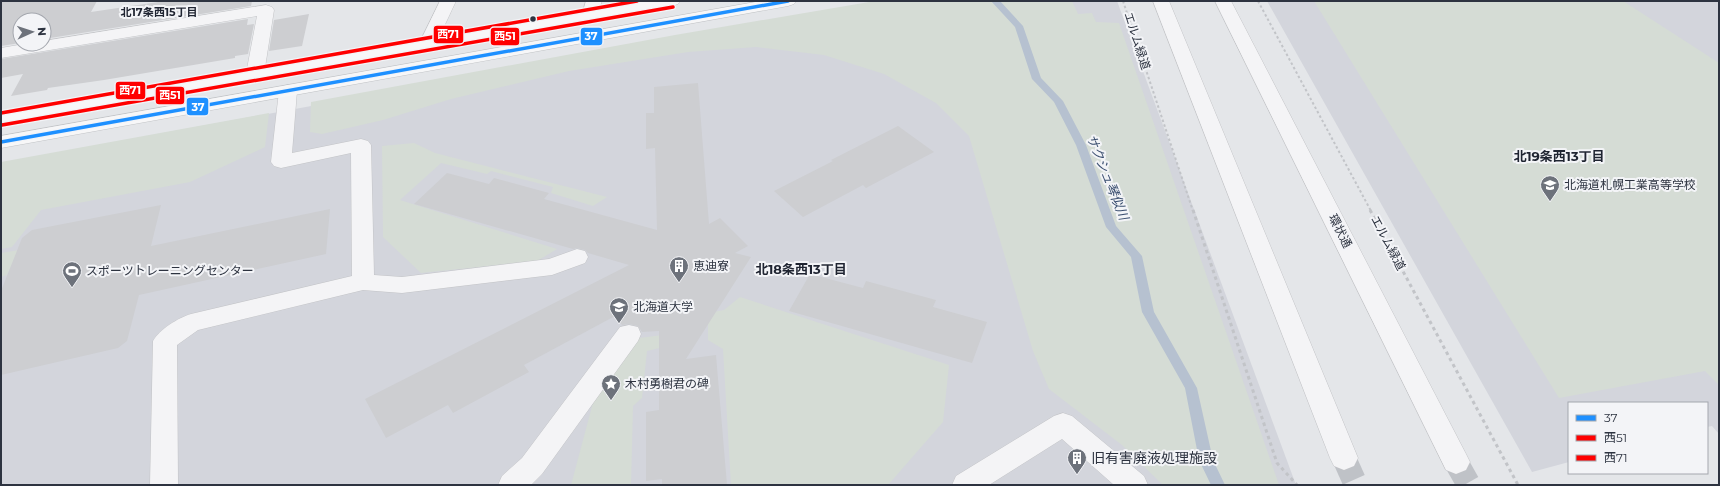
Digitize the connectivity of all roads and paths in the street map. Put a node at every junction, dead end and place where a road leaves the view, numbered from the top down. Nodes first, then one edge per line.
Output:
1 (448, 1) edge
2 (672, 1) edge
3 (788, 1) edge
4 (1123, 1) edge
5 (1161, 1) edge
6 (1223, 1) edge
7 (1258, 1) edge
8 (592, 8) edge
9 (428, 44) junction
10 (1, 53) edge
11 (255, 74) junction
12 (288, 91) junction
13 (1, 119) edge
14 (1, 142) edge
15 (577, 257) dead end
16 (363, 282) junction
17 (629, 334) dead end
18 (1344, 458) tunnel mouth
19 (1456, 462) tunnel mouth
20 (164, 485) edge
21 (512, 485) edge
22 (966, 485) edge
23 (1134, 485) edge
24 (1297, 485) edge
25 (1518, 485) edge

1 - 9 street
2 - 8 main road
3 - 12 main road
4 - 24 path, エルム緑道
5 - 18 street
6 - 19 street, 環状通
7 - 25 path, エルム緑道
8 - 9 main road
9 - 11 main road
10 - 11 street
11 - 13 main road
12 - 14 main road
12 - 16 street
15 - 16 street
16 - 20 street
17 - 21 street
22 - 23 street

